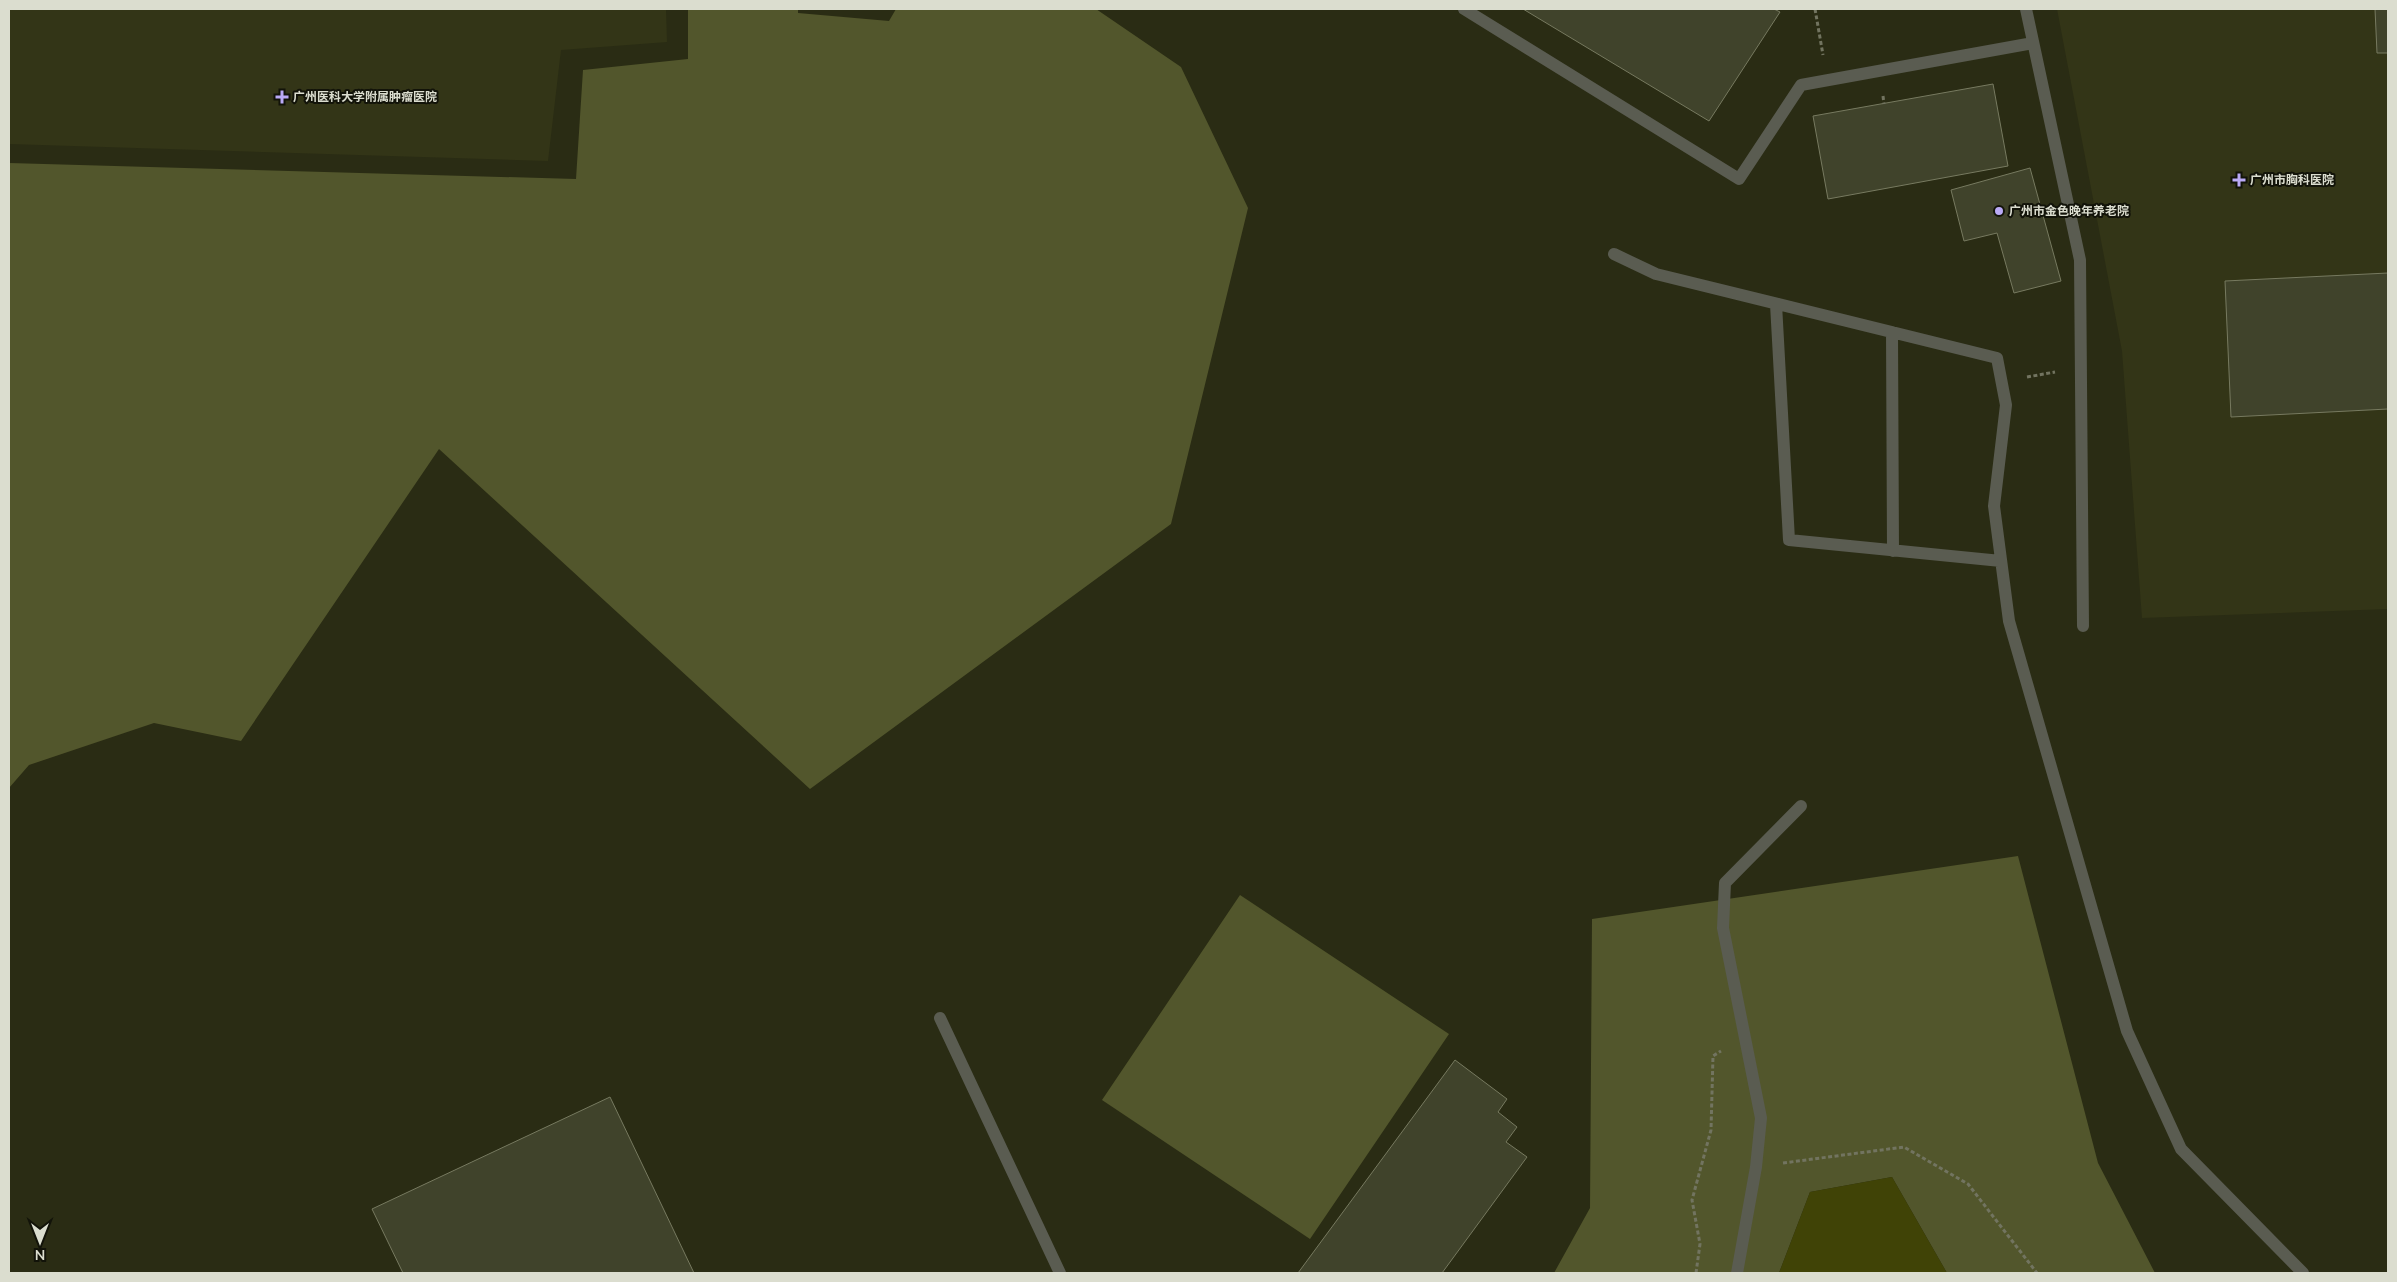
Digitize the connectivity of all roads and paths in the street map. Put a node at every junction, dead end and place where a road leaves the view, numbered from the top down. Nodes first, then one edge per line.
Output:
1 (1464, 9) edge
2 (1815, 9) edge
3 (2026, 9) edge
4 (2033, 43) junction
5 (1827, 80) junction
6 (1614, 254) dead end
7 (1776, 304) junction
8 (1892, 332) junction
9 (2081, 368) junction
10 (2001, 381) junction
11 (1893, 551) junction
12 (2001, 561) junction
13 (2083, 626) dead end
14 (1801, 806) dead end
15 (940, 1018) dead end
16 (1745, 1036) junction
17 (1756, 1167) junction
18 (1060, 1273) edge
19 (1696, 1273) edge
20 (1737, 1273) edge
21 (2037, 1273) edge
22 (2303, 1273) edge

1 - 5 lane
2 - 5 path
3 - 4 lane
4 - 5 lane
4 - 9 lane
6 - 7 lane
7 - 8 lane
7 - 11 lane
8 - 10 lane
8 - 11 lane
9 - 10 path
9 - 13 lane
10 - 12 lane
11 - 12 lane
12 - 22 lane
14 - 16 lane
15 - 18 lane
16 - 17 lane
16 - 19 path
17 - 20 lane
17 - 21 path

